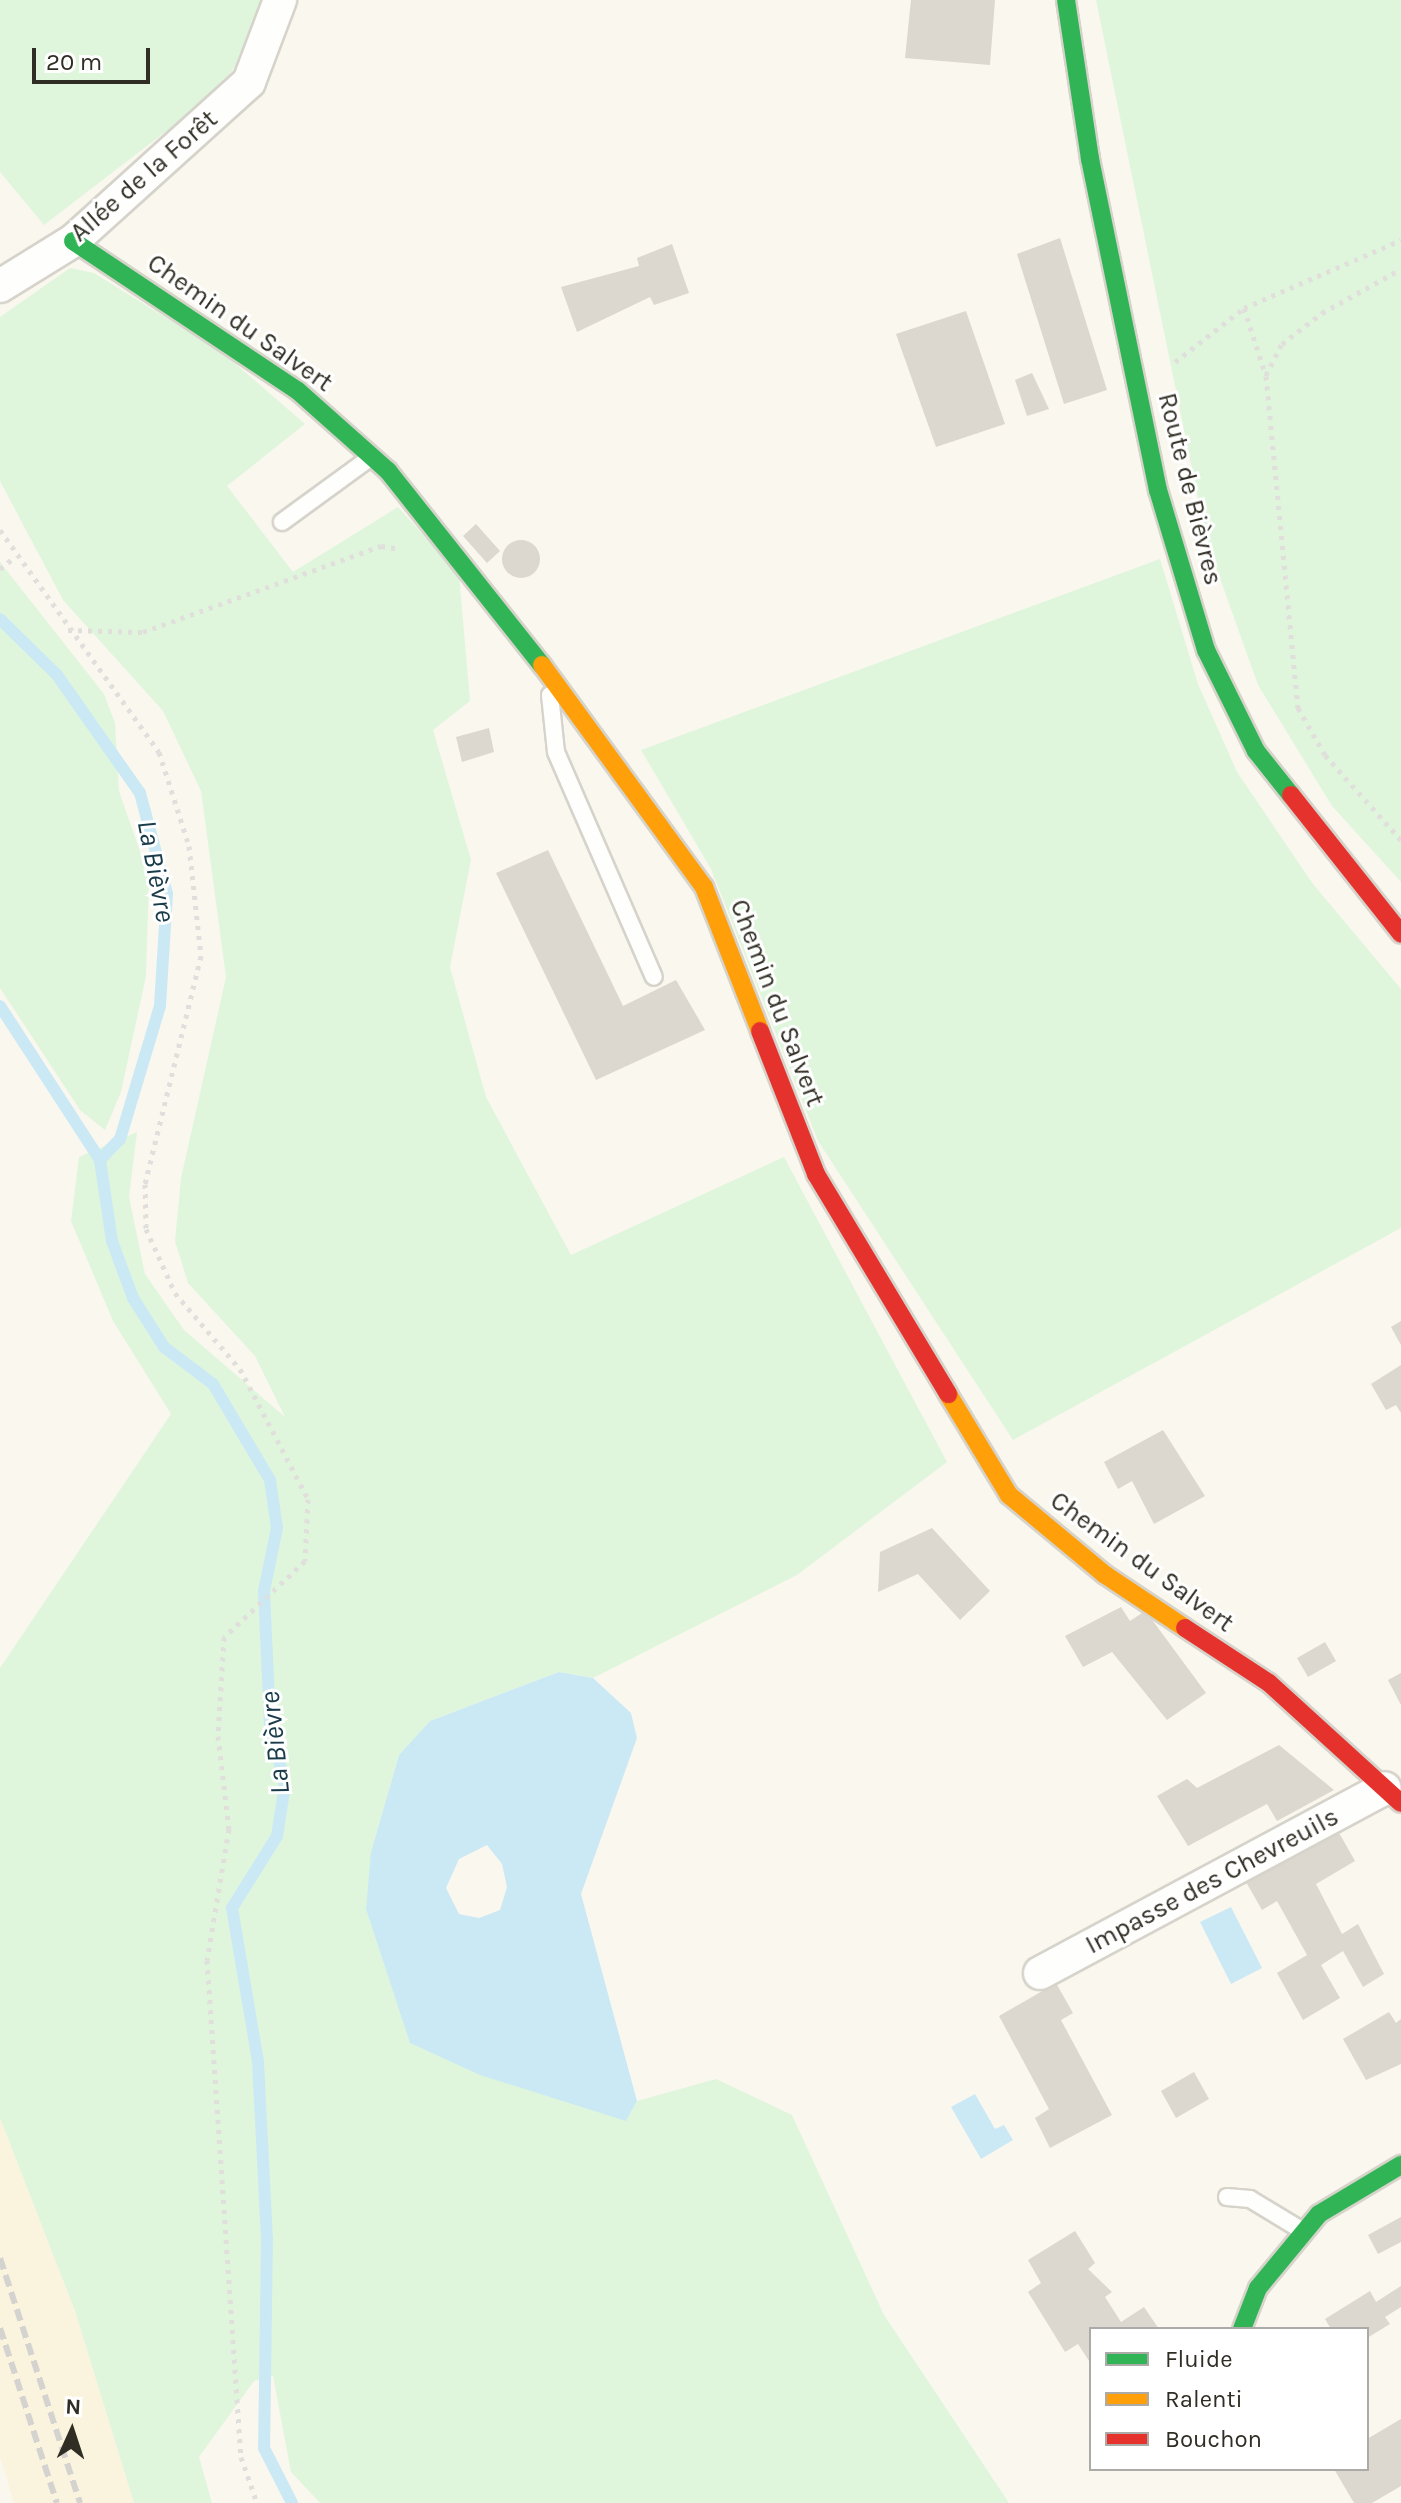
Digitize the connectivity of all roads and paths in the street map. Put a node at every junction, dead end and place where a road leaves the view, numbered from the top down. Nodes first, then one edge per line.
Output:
1 (280, 0) edge
2 (1066, 0) edge
3 (1401, 240) edge
4 (73, 241) junction
5 (1401, 269) edge
6 (0, 286) edge
7 (1244, 308) junction
8 (1266, 376) junction
9 (1135, 379) junction
10 (372, 456) junction
11 (282, 522) dead end
12 (0, 530) edge
13 (406, 550) dead end
14 (15, 557) junction
15 (0, 569) edge
16 (67, 630) junction
17 (547, 673) junction
18 (1401, 840) edge
19 (1401, 934) edge
20 (654, 977) dead end
21 (1393, 1796) edge
22 (1040, 1973) dead end
23 (1401, 2165) edge
24 (1227, 2197) dead end
25 (1304, 2231) junction
26 (1243, 2327) edge
27 (257, 2503) edge

1 - 4 street, Allée de la Forêt
2 - 9 street, Route de Bièvres
3 - 7 path
4 - 6 street, Allée de la Forêt
4 - 10 street, Chemin du Salvert
5 - 8 path
7 - 8 path
7 - 9 path
8 - 18 path
9 - 19 street, Route de Bièvres
10 - 11 lane
10 - 17 street, Chemin du Salvert
12 - 14 path
13 - 16 path
14 - 15 path
14 - 16 path
16 - 27 path
17 - 20 lane
17 - 21 street, Chemin du Salvert
21 - 22 street, Impasse des Chevreuils
23 - 25 street
24 - 25 lane
25 - 26 street

